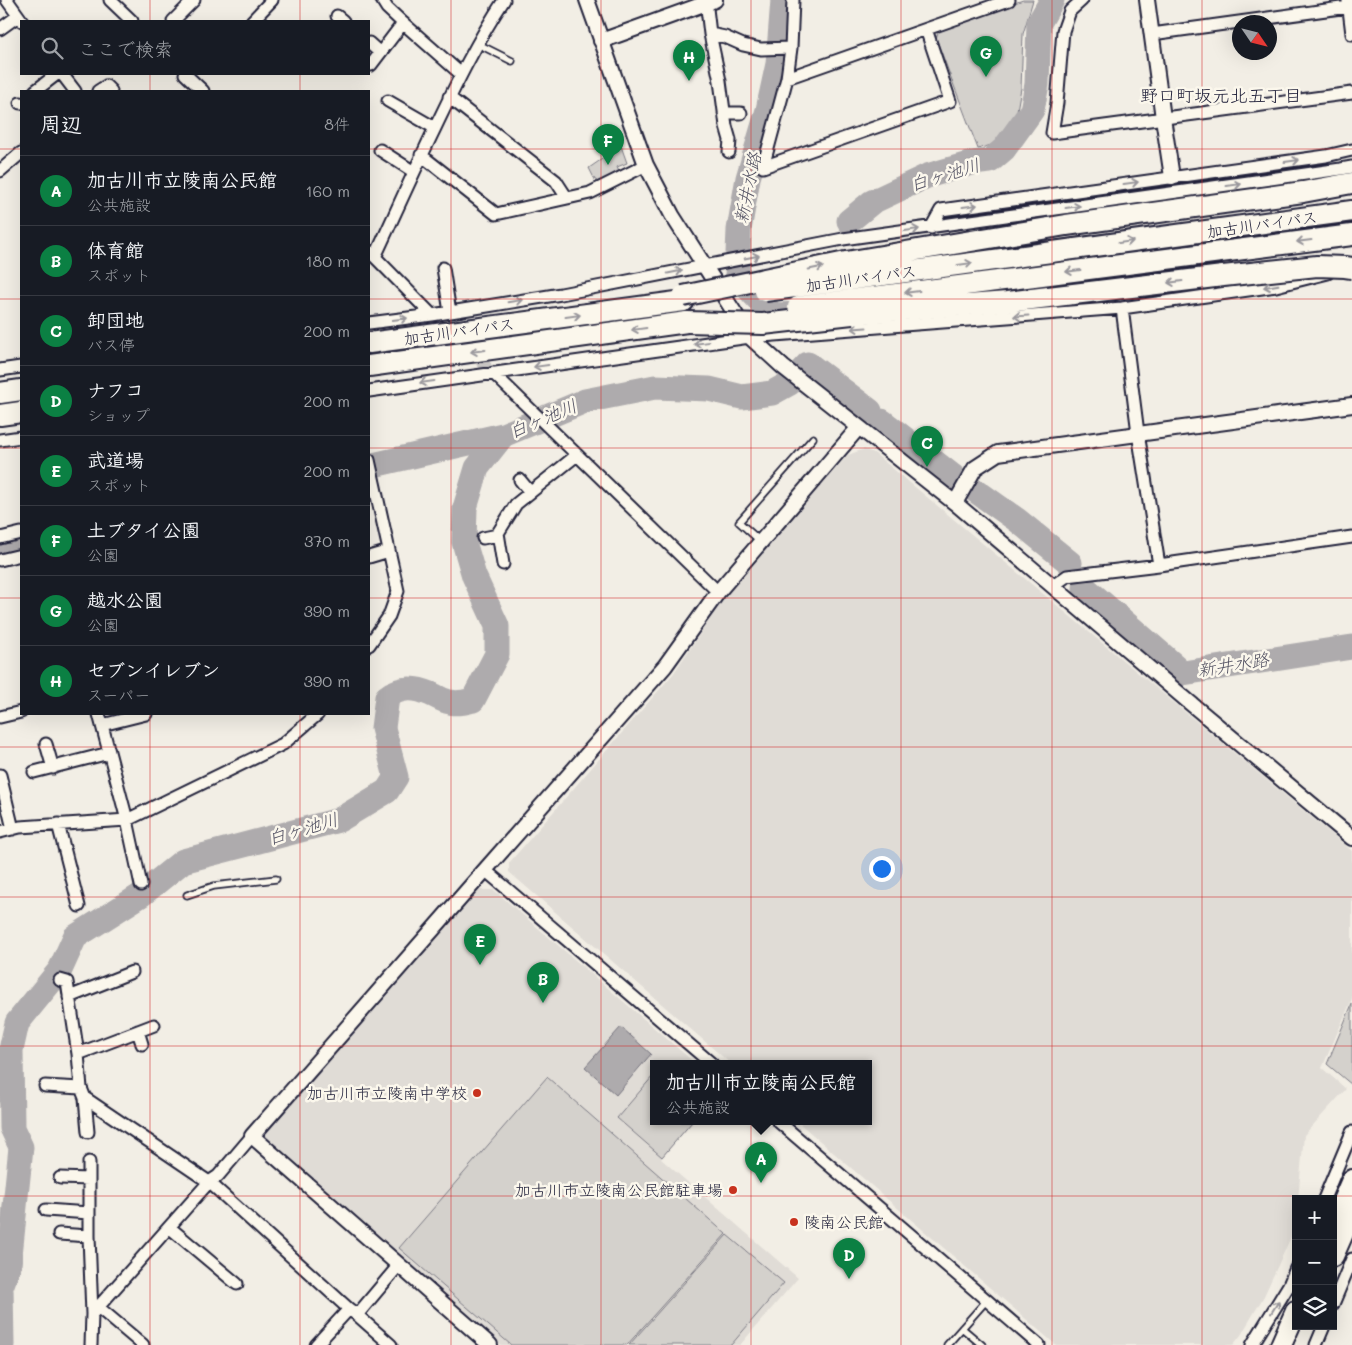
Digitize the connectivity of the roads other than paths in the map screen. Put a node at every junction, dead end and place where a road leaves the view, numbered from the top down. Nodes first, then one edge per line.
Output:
1 (7, 0) edge
2 (110, 0) edge
3 (194, 0) edge
4 (272, 0) edge
5 (382, 0) edge
6 (504, 0) edge
7 (586, 0) edge
8 (793, 0) edge
9 (1009, 0) edge
10 (1082, 0) edge
11 (1147, 0) edge
12 (709, 1) edge
13 (122, 4) edge
14 (1348, 4) edge
15 (32, 14) dead end
16 (21, 19) edge
17 (131, 20) edge
18 (174, 20) edge
19 (253, 20) edge
20 (403, 23) junction
21 (926, 29) junction
22 (0, 30) edge
23 (710, 34) junction
24 (1152, 34) junction
25 (1352, 34) edge
26 (601, 41) junction
27 (370, 44) edge
28 (478, 44) junction
29 (791, 48) junction
30 (380, 53) junction
31 (512, 61) dead end
32 (372, 65) dead end
33 (461, 74) junction
34 (56, 75) edge
35 (63, 75) edge
36 (188, 75) edge
37 (787, 78) junction
38 (36, 90) edge
39 (74, 90) edge
40 (100, 90) edge
41 (110, 90) edge
42 (202, 90) edge
43 (1352, 93) edge
44 (449, 97) junction
45 (388, 101) dead end
46 (724, 114) junction
47 (740, 114) dead end
48 (1163, 118) junction
49 (435, 128) junction
50 (380, 150) dead end
51 (1352, 150) edge
52 (730, 152) dead end
53 (20, 154) edge
54 (421, 155) junction
55 (646, 165) junction
56 (1352, 166) edge
57 (0, 171) edge
58 (414, 172) junction
59 (1172, 178) junction
60 (1352, 183) edge
61 (567, 198) junction
62 (1352, 211) edge
63 (931, 228) junction
64 (1352, 235) edge
65 (372, 254) edge
66 (704, 267) junction
67 (443, 268) dead end
68 (1352, 268) edge
69 (849, 289) junction
70 (1122, 308) junction
71 (450, 312) junction
72 (432, 315) junction
73 (370, 323) edge
74 (750, 337) junction
75 (370, 343) edge
76 (370, 366) edge
77 (20, 367) edge
78 (0, 370) edge
79 (493, 373) junction
80 (20, 390) edge
81 (370, 391) edge
82 (0, 393) edge
83 (1352, 405) edge
84 (20, 412) edge
85 (0, 415) edge
86 (859, 427) junction
87 (1138, 433) junction
88 (813, 438) dead end
89 (0, 440) edge
90 (19, 440) edge
91 (576, 454) junction
92 (370, 465) edge
93 (520, 480) dead end
94 (530, 492) junction
95 (373, 500) edge
96 (956, 503) junction
97 (20, 533) edge
98 (498, 535) junction
99 (1352, 537) edge
100 (0, 538) edge
101 (483, 538) dead end
102 (761, 542) junction
103 (389, 551) junction
104 (20, 555) edge
105 (370, 557) edge
106 (0, 560) edge
107 (503, 564) dead end
108 (1159, 565) junction
109 (1053, 586) junction
110 (718, 592) junction
111 (370, 644) edge
112 (20, 712) edge
113 (137, 715) edge
114 (317, 715) edge
115 (0, 716) edge
116 (101, 719) edge
117 (46, 744) dead end
118 (109, 753) junction
119 (53, 768) junction
120 (34, 772) dead end
121 (0, 775) edge
122 (126, 820) junction
123 (58, 824) junction
124 (13, 829) junction
125 (0, 832) edge
126 (1352, 838) edge
127 (485, 870) junction
128 (276, 879) dead end
129 (141, 884) dead end
130 (187, 895) dead end
131 (79, 906) dead end
132 (132, 972) dead end
133 (60, 980) dead end
134 (69, 997) junction
135 (154, 1025) dead end
136 (138, 1031) junction
137 (142, 1044) dead end
138 (78, 1054) junction
139 (707, 1060) edge
140 (45, 1086) dead end
141 (83, 1093) junction
142 (782, 1125) edge
143 (88, 1132) dead end
144 (1352, 1132) edge
145 (252, 1136) junction
146 (90, 1162) dead end
147 (60, 1178) dead end
148 (89, 1179) junction
149 (1352, 1180) edge
150 (209, 1182) junction
151 (1326, 1195) edge
152 (46, 1210) dead end
153 (89, 1213) junction
154 (1352, 1213) edge
155 (1337, 1215) edge
156 (169, 1227) junction
157 (59, 1234) dead end
158 (89, 1236) junction
159 (1337, 1247) edge
160 (1352, 1259) edge
161 (399, 1265) junction
162 (1292, 1278) edge
163 (237, 1284) dead end
164 (1337, 1295) edge
165 (986, 1300) junction
166 (95, 1311) junction
167 (353, 1311) junction
168 (1292, 1320) edge
169 (962, 1328) junction
170 (1300, 1330) edge
171 (1322, 1330) edge
172 (91, 1345) edge
173 (143, 1345) edge
174 (316, 1345) edge
175 (391, 1345) edge
176 (490, 1345) edge
177 (947, 1345) edge
178 (982, 1345) edge
179 (1039, 1345) edge
180 (1252, 1345) edge
181 (1281, 1345) edge
182 (1294, 1345) edge
183 (1316, 1345) edge

1 - 16 street
2 - 13 street
3 - 18 street
4 - 19 street
5 - 20 street
6 - 28 street
7 - 26 street
8 - 29 street
9 - 21 street
10 - 48 street
11 - 24 street
12 - 23 street
12 - 26 street
13 - 17 street
14 - 24 street
14 - 25 street
15 - 16 street
16 - 22 street
20 - 30 street
20 - 33 street
21 - 37 street
21 - 37 street
23 - 29 street
23 - 46 street
24 - 48 street
26 - 55 street
27 - 30 street
28 - 31 lane
28 - 33 street
29 - 37 street
30 - 32 street
33 - 44 street
34 - 38 street
35 - 39 street
36 - 42 street
40 - 41 street
43 - 48 street
44 - 49 street
44 - 61 street
45 - 49 street
46 - 47 street
46 - 52 street
48 - 59 street
49 - 54 street
50 - 58 street
59 -> 51 street
53 - 57 street
54 - 58 street
54 - 61 street
55 - 61 street
55 - 66 street
63 -> 56 street
58 - 65 street
63 -> 59 street
60 - 69 highway
69 -> 62 highway, 加古川バイパス
66 -> 63 street
64 -> 69 highway, 加古川バイパス
65 - 72 street
71 -> 66 street
66 - 74 street
67 - 71 street
68 -> 69 highway, bridge
68 -> 70 street
75 -> 69 highway, 加古川バイパス, bridge
69 -> 76 highway, 加古川バイパス, bridge
70 -> 74 street
70 - 87 street
71 - 72 street
73 -> 72 street
74 -> 79 street
74 - 86 street
77 - 78 street
79 -> 81 street
79 - 91 street
80 - 82 highway
83 - 87 street
84 - 85 highway
86 - 96 street
86 - 102 street
87 - 96 street
87 - 108 street
88 - 102 lane
89 - 90 street
91 - 94 street
91 - 110 street
92 - 95 street
93 - 94 street
94 - 98 street
95 - 103 street
96 - 109 street
97 - 100 street
98 - 101 street
98 - 107 street
99 - 108 street
102 - 110 street
103 - 105 street
103 - 111 street
104 - 106 street
108 - 109 street
109 - 126 street
110 - 127 street
112 - 115 street
113 - 116 street
114 - 122 street
116 - 118 street
117 - 119 street
118 - 119 street
118 - 122 street
119 - 120 street
121 - 124 street
122 - 123 street
122 - 129 street
123 - 124 street
123 - 131 street
124 - 125 street
127 - 139 street
127 - 145 street
128 - 130 lane
132 - 134 street
133 - 134 street
134 - 138 street
135 - 136 street
136 - 137 street
136 - 138 street
138 - 141 street
140 - 141 street
141 - 143 street
141 - 150 street
142 - 165 street
144 - 151 street
145 - 150 street
145 - 161 street
146 - 148 street
147 - 148 street
148 - 153 street
149 - 155 highway
150 - 156 street
150 - 167 street
152 - 153 street
153 - 158 street
154 - 159 highway
156 - 163 street
156 - 166 street
157 - 158 street
158 - 166 street
160 - 164 street
161 - 167 street
161 - 176 street
180 -> 162 street
165 - 169 lane
165 - 179 street
166 - 172 street
166 - 173 street
167 - 174 street
167 - 175 street
168 - 181 highway
169 - 177 lane
169 - 178 lane
170 - 182 highway
171 - 183 street

